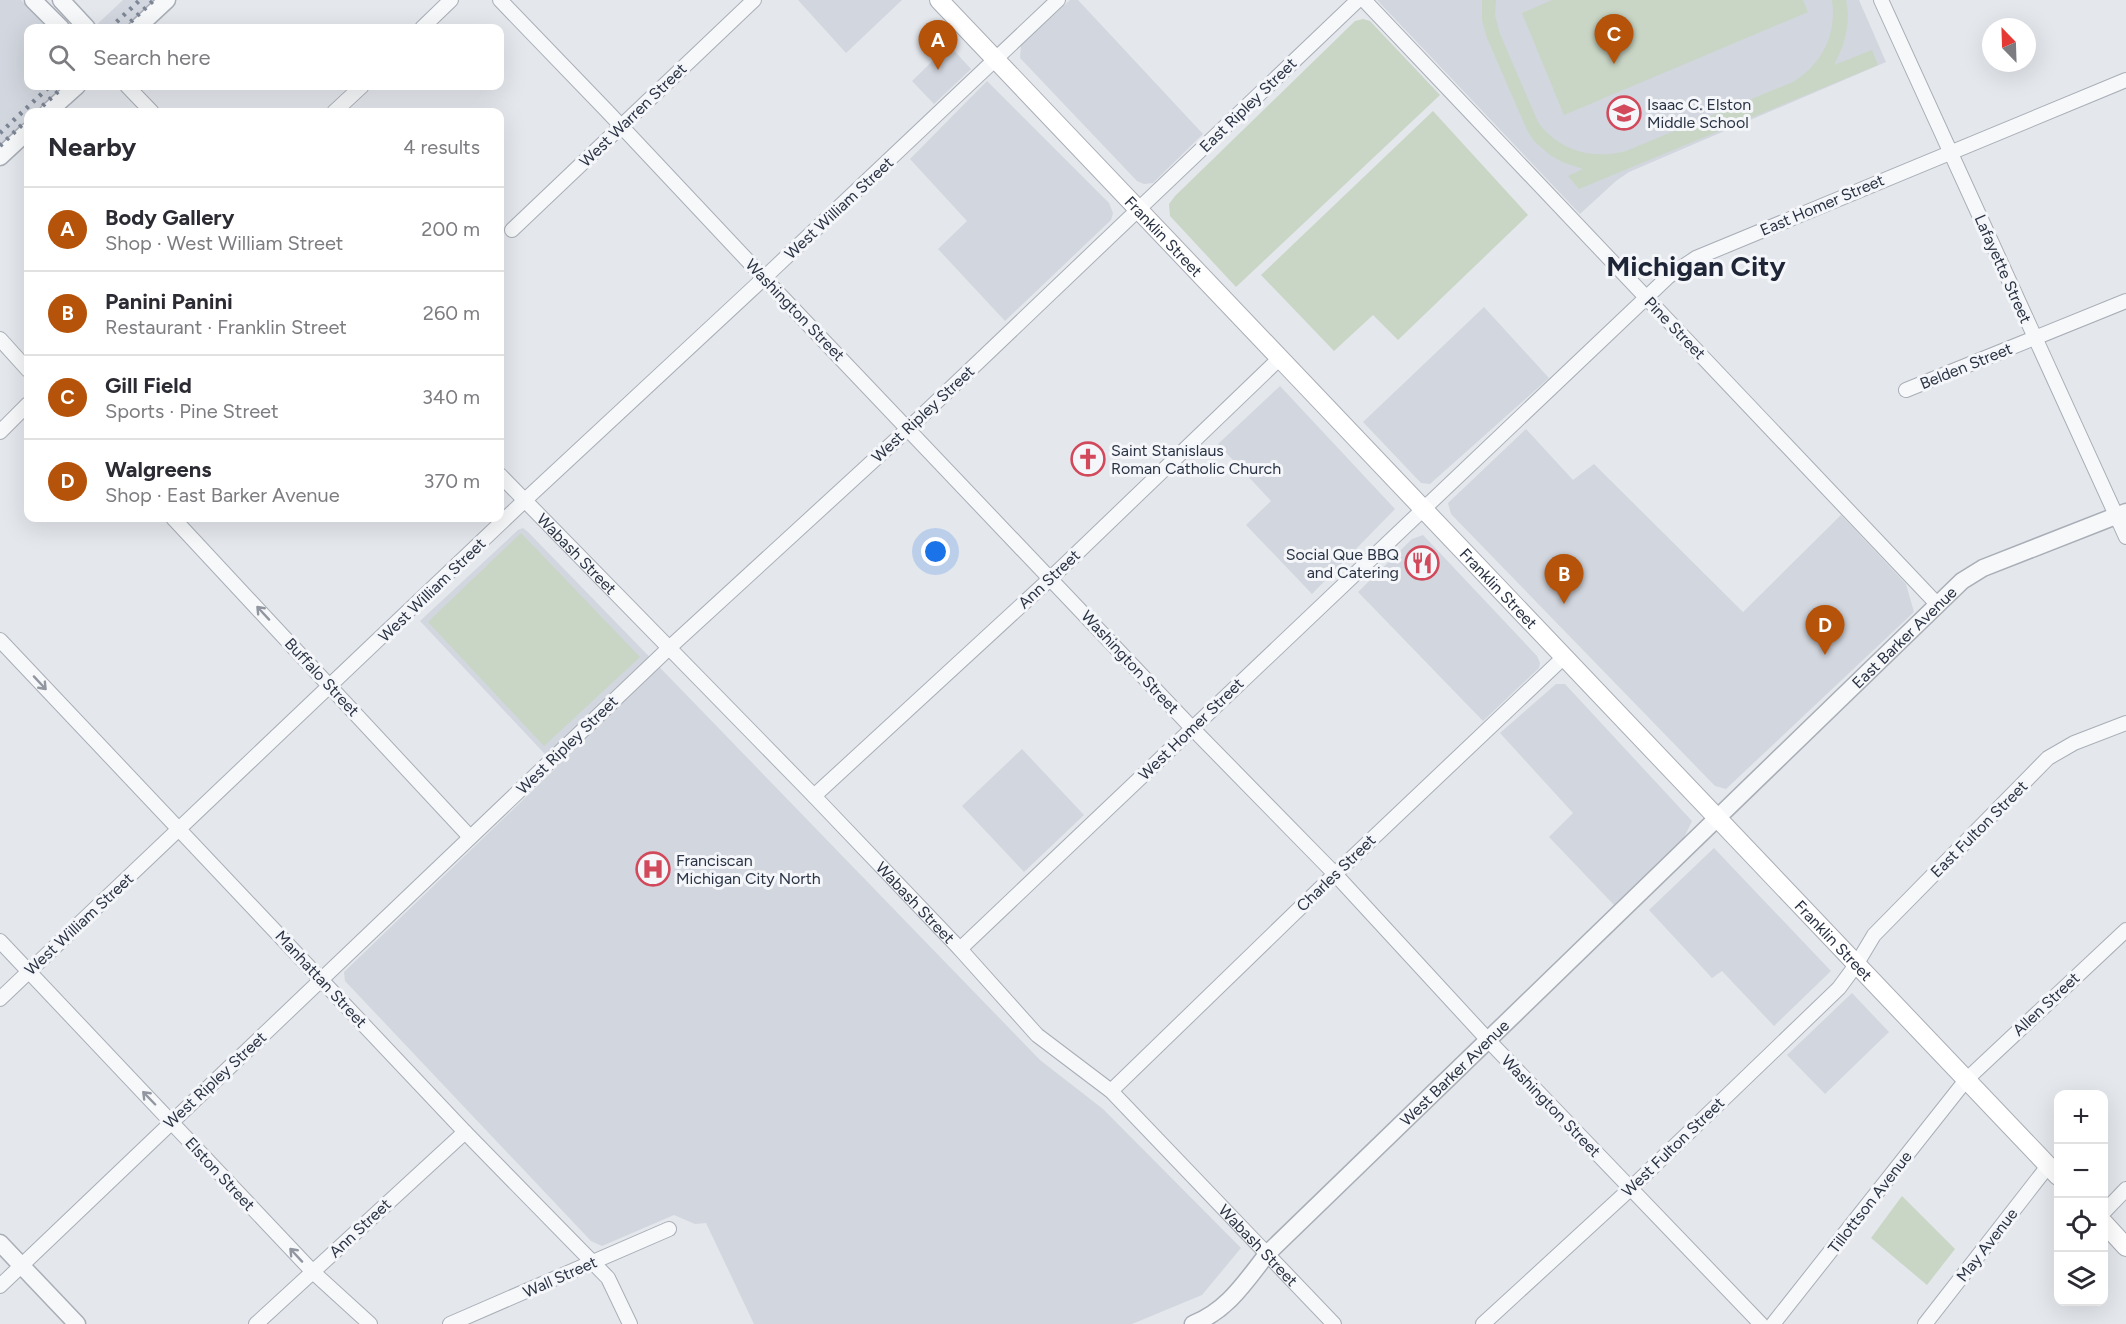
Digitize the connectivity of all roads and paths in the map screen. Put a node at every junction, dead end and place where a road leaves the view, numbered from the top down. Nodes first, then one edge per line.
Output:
1 (33, 0) edge
2 (61, 0) edge
3 (167, 0) edge
4 (451, 0) edge
5 (500, 0) edge
6 (754, 0) edge
7 (939, 0) edge
8 (1058, 0) edge
9 (1358, 0) edge
10 (1364, 0) edge
11 (1881, 0) edge
12 (57, 24) edge
13 (83, 24) edge
14 (141, 24) edge
15 (426, 24) edge
16 (996, 60) junction
17 (2126, 80) edge
18 (73, 90) edge
19 (131, 90) edge
20 (358, 90) edge
21 (52, 108) edge
22 (148, 108) edge
23 (338, 108) edge
24 (621, 125) junction
25 (24, 135) edge
26 (1950, 152) junction
27 (0, 158) edge
28 (1139, 210) junction
29 (512, 230) dead end
30 (764, 278) junction
31 (1646, 297) junction
32 (2126, 302) edge
33 (0, 339) edge
34 (2034, 339) junction
35 (1280, 358) junction
36 (24, 366) edge
37 (1906, 390) dead end
38 (24, 408) edge
39 (909, 428) junction
40 (0, 432) edge
41 (504, 479) edge
42 (524, 501) junction
43 (1422, 508) junction
44 (2121, 514) edge
45 (504, 520) edge
46 (177, 522) edge
47 (502, 522) edge
48 (2126, 537) edge
49 (1052, 578) junction
50 (1937, 604) junction
51 (0, 640) edge
52 (669, 648) junction
53 (1564, 657) junction
54 (331, 686) junction
55 (2126, 723) edge
56 (1192, 728) junction
57 (814, 796) junction
58 (1716, 817) junction
59 (179, 830) junction
60 (470, 837) junction
61 (1335, 874) junction
62 (2126, 930) edge
63 (0, 941) edge
64 (960, 949) junction
65 (1856, 965) junction
66 (28, 972) junction
67 (322, 980) junction
68 (0, 999) edge
69 (1488, 1040) junction
70 (1966, 1080) junction
71 (1111, 1091) junction
72 (171, 1121) junction
73 (465, 1132) junction
74 (2053, 1171) edge
75 (1630, 1189) junction
76 (2126, 1189) edge
77 (2108, 1207) edge
78 (2108, 1228) edge
79 (669, 1229) dead end
80 (0, 1242) edge
81 (2126, 1247) edge
82 (1268, 1254) junction
83 (592, 1263) junction
84 (21, 1266) junction
85 (313, 1272) junction
86 (0, 1286) edge
87 (77, 1324) edge
88 (256, 1324) edge
89 (370, 1324) edge
90 (450, 1324) edge
91 (630, 1324) edge
92 (1193, 1324) edge
93 (1334, 1324) edge
94 (1483, 1324) edge
95 (1761, 1324) edge
96 (1773, 1324) edge
97 (1925, 1324) edge

1 - 12 street
2 - 13 street
3 - 14 street
4 - 15 street
5 - 24 street, Washington Street
6 - 24 street, West Warren Street
7 - 16 main road, Franklin Street
8 - 16 street, West William Street
9 - 28 street, East Ripley Street
10 - 31 street, Pine Street
11 - 26 street, Lafayette Street
16 - 28 main road, Franklin Street
16 - 30 street, West William Street
17 - 26 street, East Homer Street
18 - 21 street
19 - 22 street
20 - 23 street
24 - 29 street, West Warren Street
24 - 30 street, Washington Street
25 - 27 street
26 - 31 street, East Homer Street
26 - 34 street, Lafayette Street
28 - 35 main road, Franklin Street
28 - 39 street, West Ripley Street
30 - 39 street, Washington Street
30 - 42 street, West William Street
31 - 43 street, East Homer Street
31 - 50 street, Pine Street
32 - 34 street, Belden Street
33 - 36 street
34 - 37 street, Belden Street
34 - 44 street, Lafayette Street
35 - 43 main road, Franklin Street
35 - 49 street, Ann Street
38 - 40 street
39 - 49 street, Washington Street
39 - 52 street, West Ripley Street
41 - 42 street, Wabash Street
42 - 45 street, West William Street
42 - 52 street, Wabash Street
43 - 53 main road, Franklin Street
43 - 56 street, West Homer Street
44 - 48 street, Lafayette Street
44 - 50 street, East Barker Avenue
54 -> 46 street, Buffalo Street
47 - 54 street, West William Street
49 - 56 street, Washington Street
49 - 57 street, Ann Street
50 - 58 street, East Barker Avenue
51 -> 59 street, Manhattan Street
52 - 57 street, Wabash Street
52 - 60 street, West Ripley Street
53 - 58 main road, Franklin Street
53 - 61 street, Charles Street
54 - 59 street, West William Street
54 - 60 street, Buffalo Street
55 - 65 street, East Fulton Street
56 - 61 street, Washington Street
56 - 64 street, West Homer Street
57 - 64 street, Wabash Street
58 - 65 main road, Franklin Street
58 - 69 street, West Barker Avenue
59 - 66 street, West William Street
59 - 67 street, Manhattan Street
60 - 67 street, West Ripley Street
61 - 69 street, Washington Street
61 - 71 street, Charles Street
62 - 70 street, Allen Street
63 - 66 street, Elston Street
64 - 71 street, Wabash Street
65 - 70 main road, Franklin Street
65 - 75 street, West Fulton Street
66 - 68 street, West William Street
72 -> 66 street, Elston Street
67 - 72 street, West Ripley Street
67 - 73 street, Manhattan Street
69 - 75 street, Washington Street
69 - 82 street, West Barker Avenue
70 - 74 main road, Franklin Street
70 - 96 street, Tillottson Avenue
71 - 82 street, Wabash Street
72 - 84 street, West Ripley Street
85 -> 72 street, Elston Street
73 - 83 street, Manhattan Street
73 - 85 street, Ann Street
74 - 97 street, May Avenue
75 - 94 street, West Fulton Street
75 - 95 street, Washington Street
76 - 77 street
78 - 81 main road
79 - 83 street, Wall Street
80 - 84 street
82 - 92 street, West Barker Avenue
82 - 93 street, Wabash Street
83 - 90 street, Wall Street
83 - 91 street, Manhattan Street
84 - 86 street, West Ripley Street
84 - 87 street
85 - 88 street, Ann Street
85 - 89 street, Elston Street

